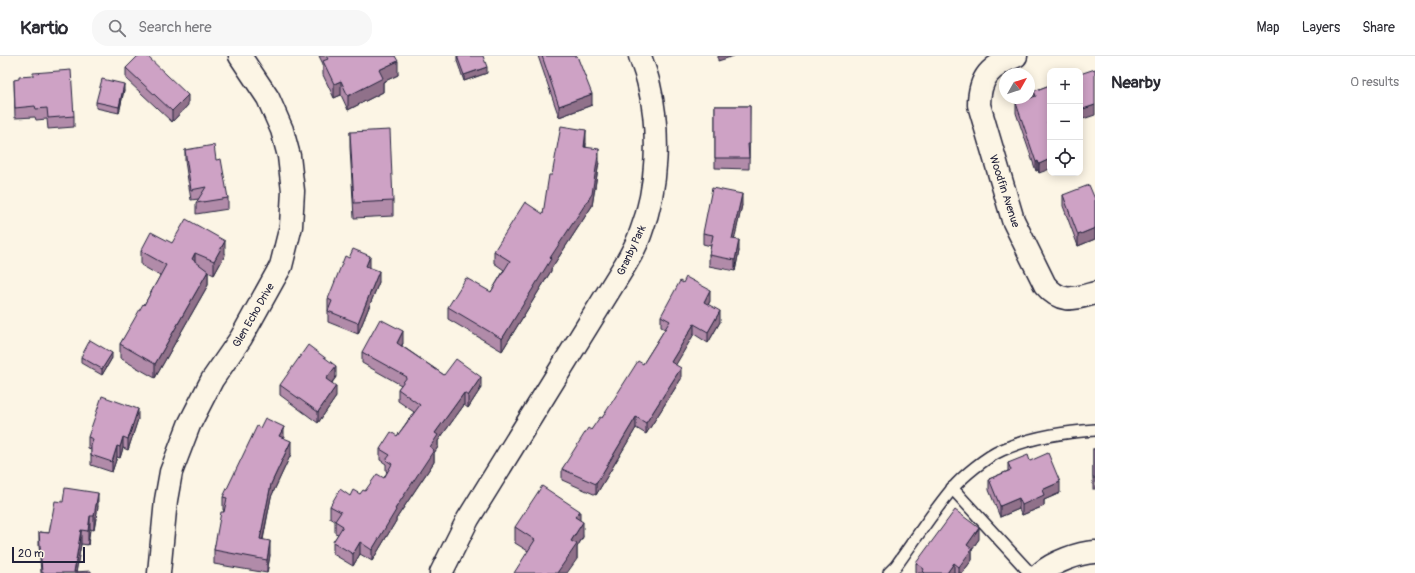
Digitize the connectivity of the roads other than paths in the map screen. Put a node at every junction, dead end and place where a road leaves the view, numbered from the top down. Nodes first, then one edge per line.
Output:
1 (240, 56) edge
2 (640, 56) edge
3 (1016, 56) edge
4 (1095, 293) edge
5 (1095, 430) edge
6 (952, 488) junction
7 (1095, 552) edge
8 (159, 573) edge
9 (441, 573) edge
10 (888, 573) edge
11 (1030, 573) edge
12 (1041, 573) edge

1 - 8 street, Glen Echo Drive
2 - 9 street, Granby Park
3 - 4 street, Woodfin Avenue
5 - 6 lane
6 - 10 lane
6 - 11 lane
7 - 12 street

